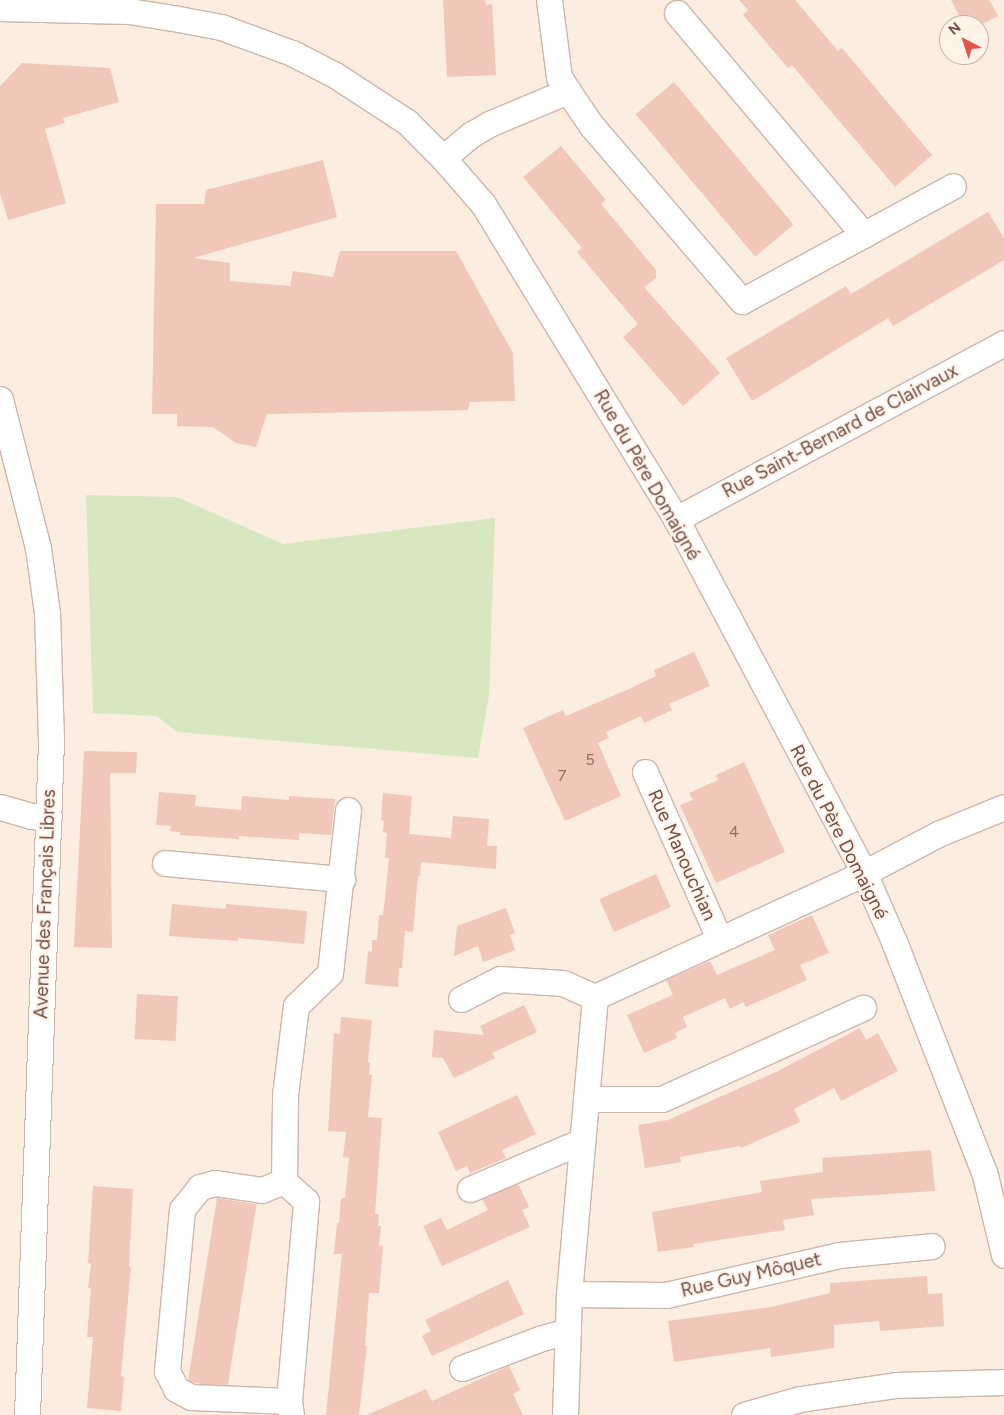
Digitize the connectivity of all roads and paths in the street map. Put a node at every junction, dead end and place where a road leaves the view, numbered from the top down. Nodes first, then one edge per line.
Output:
1 (549, 0) edge
2 (0, 8) edge
3 (677, 13) dead end
4 (568, 91) junction
5 (443, 158) junction
6 (952, 186) dead end
7 (864, 235) junction
8 (1004, 343) edge
9 (0, 398) edge
10 (676, 519) junction
11 (645, 772) dead end
12 (0, 807) edge
13 (1004, 807) edge
14 (348, 810) dead end
15 (49, 817) junction
16 (165, 863) dead end
17 (864, 873) junction
18 (342, 879) junction
19 (719, 938) junction
20 (595, 997) junction
21 (461, 999) dead end
22 (863, 1008) dead end
23 (586, 1099) junction
24 (582, 1140) junction
25 (284, 1181) junction
26 (470, 1189) dead end
27 (932, 1246) dead end
28 (1004, 1255) edge
29 (569, 1294) junction
30 (568, 1331) junction
31 (462, 1368) dead end
32 (1004, 1382) edge
33 (290, 1408) edge
34 (26, 1415) edge
35 (565, 1415) edge
36 (744, 1415) edge

1 - 4 street
2 - 5 street, Rue du Père Domaigné
3 - 7 street
4 - 5 street
4 - 7 street
5 - 10 street, Rue du Père Domaigné
6 - 7 street
8 - 10 street, Rue Saint-Bernard de Clairvaux
9 - 15 street, Avenue des Français Libres
10 - 17 street, Rue du Père Domaigné
11 - 19 street, Rue Manouchian
12 - 15 street
13 - 17 street
14 - 18 street
15 - 34 street, Avenue des Français Libres
16 - 18 street
17 - 19 street
17 - 28 street, Rue du Père Domaigné
18 - 25 street
19 - 20 street
20 - 21 street
20 - 23 street
22 - 23 street
23 - 24 street
24 - 26 street
24 - 29 street
25 - 33 street
25 - 33 street
27 - 29 street, Rue Guy Môquet
29 - 30 street
30 - 31 street
30 - 35 street
32 - 36 street

